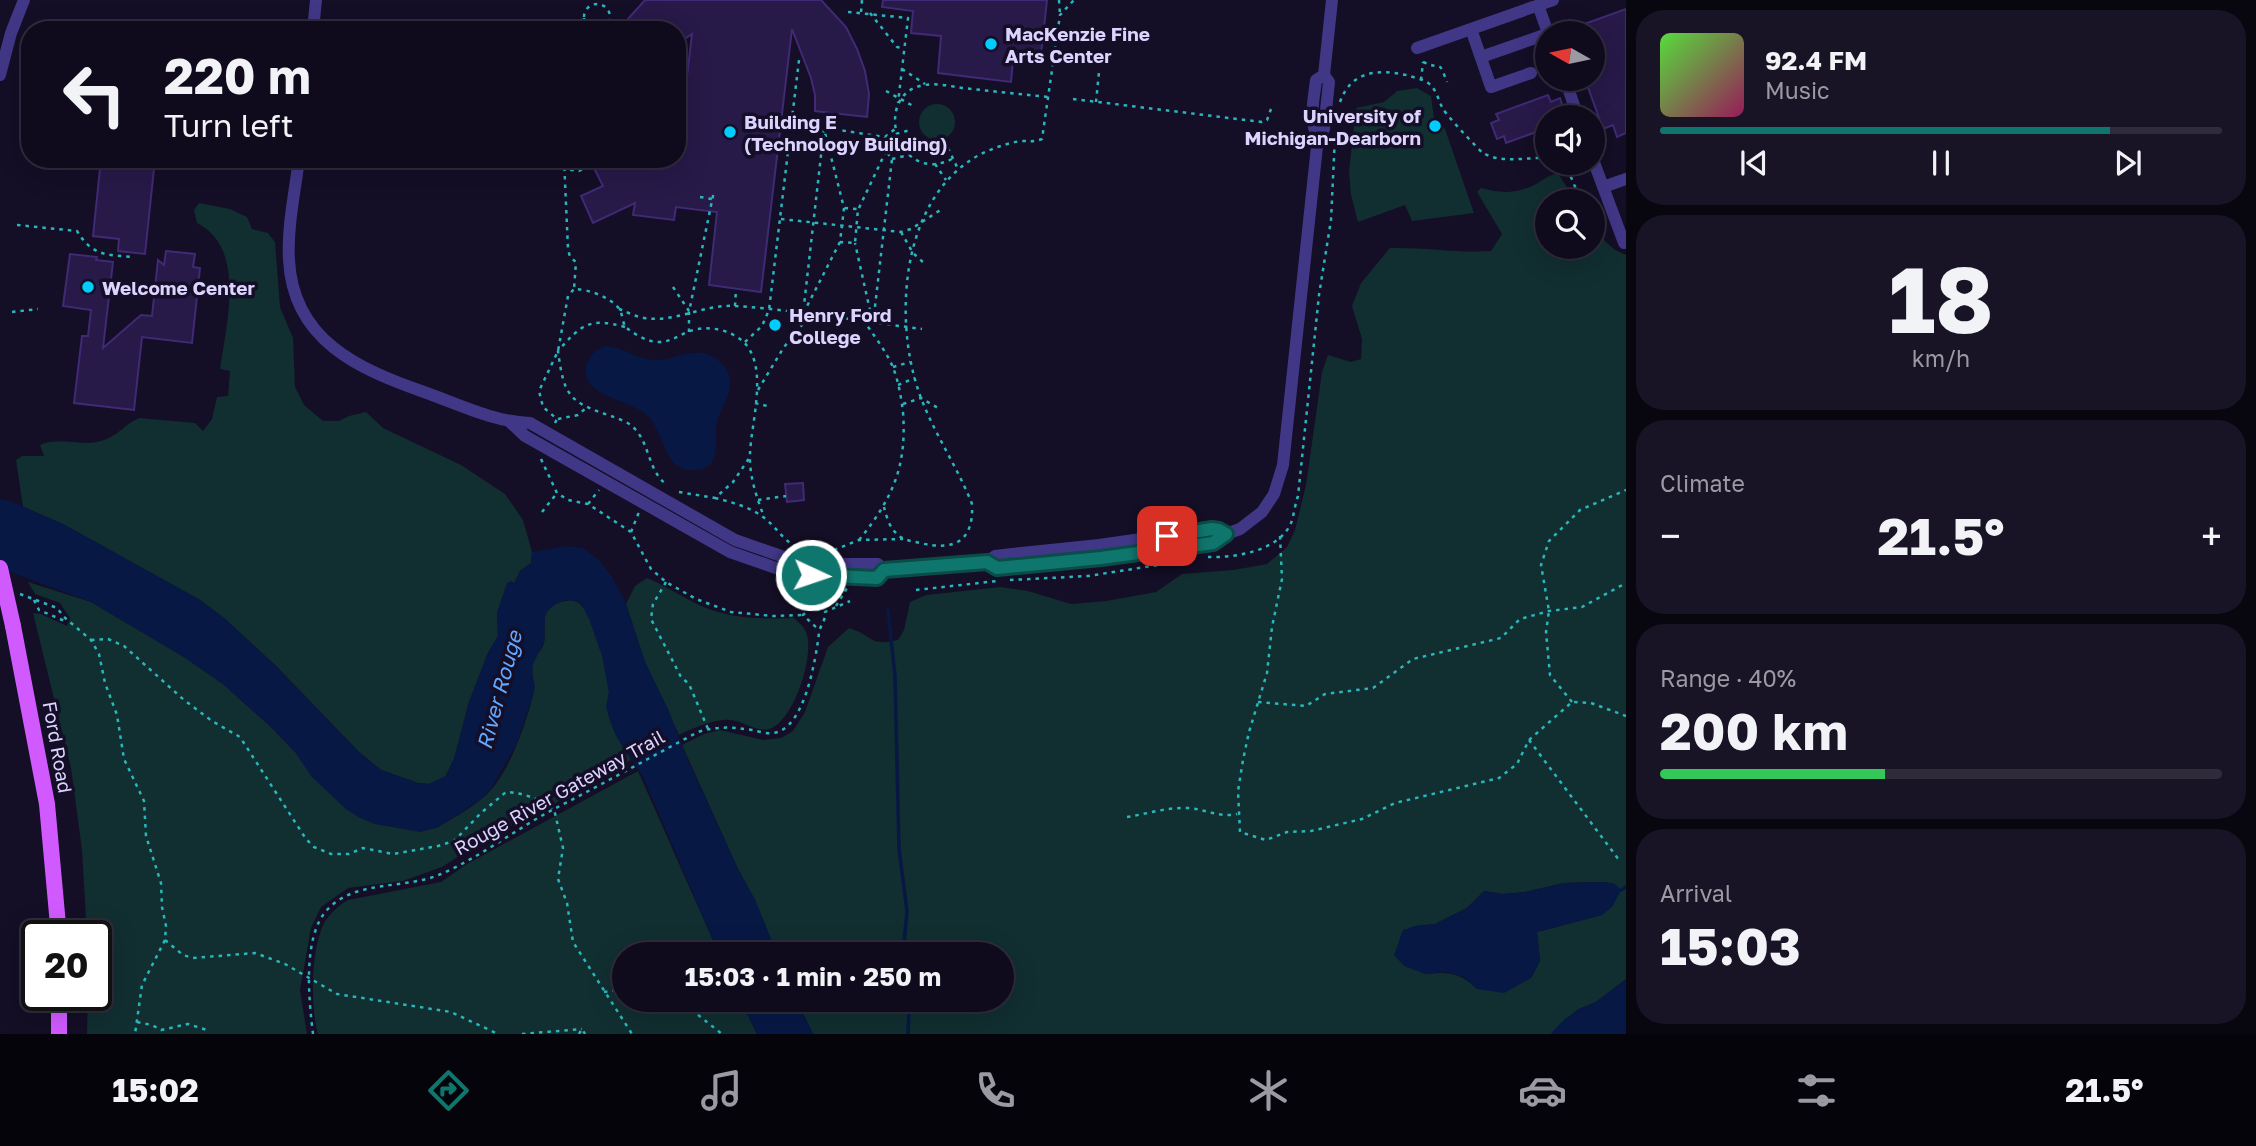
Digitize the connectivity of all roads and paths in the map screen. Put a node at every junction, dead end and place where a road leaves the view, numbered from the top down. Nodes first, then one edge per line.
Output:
1 (24, 0) edge
2 (316, 0) edge
3 (590, 0) edge
4 (862, 0) edge
5 (1059, 0) edge
6 (1074, 0) edge
7 (1332, 0) edge
8 (1553, 0) edge
9 (1538, 5) junction
10 (577, 11) dead end
11 (848, 12) dead end
12 (861, 12) junction
13 (585, 13) junction
14 (870, 13) junction
15 (1060, 15) junction
16 (314, 21) edge
17 (582, 21) edge
18 (585, 21) edge
19 (608, 21) edge
20 (1544, 21) edge
21 (1471, 29) junction
22 (1535, 38) edge
23 (1417, 48) joint
24 (904, 49) junction
25 (1481, 57) junction
26 (799, 60) dead end
27 (1423, 62) junction
28 (902, 69) junction
29 (1100, 72) dead end
30 (1531, 73) dead end
31 (0, 75) edge
32 (1421, 80) dead end
33 (1447, 82) dead end
34 (925, 85) junction
35 (886, 91) dead end
36 (1048, 96) junction
37 (1073, 99) dead end
38 (900, 100) junction
39 (1096, 102) junction
40 (915, 107) dead end
41 (1270, 109) dead end
42 (792, 123) junction
43 (824, 128) junction
44 (895, 129) junction
45 (910, 130) dead end
46 (896, 135) junction
47 (885, 137) junction
48 (948, 148) dead end
49 (886, 150) junction
50 (909, 155) junction
51 (892, 159) junction
52 (951, 159) junction
53 (935, 164) junction
54 (298, 168) edge
55 (564, 168) edge
56 (958, 169) junction
57 (1599, 175) edge
58 (1626, 179) edge
59 (946, 180) junction
60 (1603, 187) junction
61 (714, 191) dead end
62 (700, 197) dead end
63 (712, 199) junction
64 (844, 208) junction
65 (858, 209) junction
66 (942, 209) dead end
67 (780, 219) junction
68 (813, 222) junction
69 (920, 224) junction
70 (17, 225) dead end
71 (842, 225) junction
72 (856, 227) junction
73 (885, 230) junction
74 (901, 232) junction
75 (840, 242) junction
76 (855, 243) junction
77 (1624, 243) dead end
78 (913, 253) junction
79 (134, 257) dead end
80 (925, 264) dead end
81 (673, 288) dead end
82 (574, 289) junction
83 (736, 289) dead end
84 (735, 306) junction
85 (38, 309) dead end
86 (619, 309) junction
87 (769, 310) junction
88 (12, 312) dead end
89 (689, 312) junction
90 (803, 314) junction
91 (810, 315) junction
92 (865, 322) junction
93 (873, 324) junction
94 (625, 327) junction
95 (906, 327) junction
96 (922, 329) dead end
97 (689, 332) junction
98 (744, 342) junction
99 (558, 351) junction
100 (910, 362) junction
101 (893, 367) junction
102 (915, 378) junction
103 (898, 384) junction
104 (758, 390) junction
105 (921, 398) junction
106 (755, 403) junction
107 (902, 404) junction
108 (771, 407) dead end
109 (586, 408) junction
110 (938, 408) dead end
111 (557, 419) junction
112 (510, 422) junction
113 (552, 429) dead end
114 (542, 451) dead end
115 (750, 457) junction
116 (1626, 489) edge
117 (557, 493) junction
118 (786, 496) dead end
119 (715, 498) junction
120 (758, 500) junction
121 (644, 503) junction
122 (884, 507) junction
123 (542, 512) dead end
124 (764, 517) junction
125 (631, 532) junction
126 (1280, 536) dead end
127 (903, 539) junction
128 (859, 540) junction
129 (954, 544) junction
130 (801, 548) dead end
131 (828, 552) dead end
132 (954, 554) dead end
133 (0, 568) edge
134 (884, 570) junction
135 (956, 576) dead end
136 (810, 580) dead end
137 (666, 582) junction
138 (1626, 583) edge
139 (957, 585) dead end
140 (947, 586) dead end
141 (916, 590) dead end
142 (17, 593) dead end
143 (34, 600) junction
144 (850, 601) dead end
145 (811, 607) junction
146 (1549, 611) junction
147 (825, 612) junction
148 (803, 615) junction
149 (70, 623) junction
150 (819, 630) junction
151 (90, 640) junction
152 (1258, 702) junction
153 (1572, 702) junction
154 (1626, 716) edge
155 (708, 729) junction
156 (1529, 740) junction
157 (554, 809) junction
158 (1237, 814) junction
159 (1127, 817) dead end
160 (1619, 860) dead end
161 (57, 920) edge
162 (165, 940) junction
163 (308, 978) junction
164 (612, 991) edge
165 (604, 992) junction
166 (60, 1011) edge
167 (694, 1012) edge
168 (137, 1022) junction
169 (582, 1029) junction
170 (209, 1031) dead end
171 (59, 1034) edge
172 (135, 1034) edge
173 (313, 1034) edge
174 (498, 1034) edge
175 (522, 1034) edge
176 (579, 1034) edge
177 (585, 1034) edge
178 (632, 1034) edge
179 (722, 1034) edge

1 - 31 street
2 - 16 street
3 - 13 path
4 - 12 path
5 - 15 path
6 - 15 path
7 - 134 street
8 - 9 street
9 - 20 street
9 - 21 street
10 - 13 path
11 - 12 path
12 - 14 path
13 - 17 path
13 - 18 path
13 - 19 path
14 - 24 path
14 - 24 path
15 - 36 path
21 - 23 street
21 - 25 street
22 - 25 street
23 - 27 path
24 - 28 path
25 - 30 street
26 - 42 path
27 - 32 path
27 - 33 path
28 - 34 path
28 - 38 path
29 - 39 path
34 - 36 path
34 - 38 path
35 - 38 path
36 - 56 path
37 - 39 path
38 - 40 path
38 - 44 path
39 - 41 path
42 - 43 path
42 - 67 path
43 - 47 path
43 - 64 path
43 - 68 path
44 - 46 path
44 - 47 path
45 - 46 path
46 - 50 path
47 - 49 path
48 - 52 path
49 - 51 path
49 - 65 path
50 - 51 path
50 - 53 path
51 - 73 path
52 - 53 path
52 - 56 path
53 - 59 path
54 - 112 street
55 - 82 path
56 - 59 path
57 - 60 street
58 - 60 street
59 - 69 path
60 - 77 street
61 - 63 path
62 - 63 path
63 - 89 path
64 - 65 path
64 - 71 path
65 - 72 path
66 - 69 path
67 - 68 path
67 - 87 path
68 - 71 path
68 - 90 path
69 - 74 path
69 - 78 path
70 - 79 path
71 - 72 path
71 - 75 path
72 - 73 path
72 - 76 path
73 - 74 path
73 - 93 path
74 - 78 path
75 - 76 path
75 - 90 path
76 - 93 path
78 - 80 path
78 - 95 path
81 - 89 path
82 - 86 path
82 - 99 path
83 - 84 path
84 - 87 path
84 - 89 path
85 - 88 path
86 - 89 path
86 - 94 path
87 - 90 path
87 - 98 path
89 - 97 path
90 - 91 path
91 - 92 path
91 - 104 path
92 - 93 path
92 - 101 path
93 - 95 path
94 - 97 path
94 - 99 path
95 - 96 path
95 - 100 path
97 - 98 path
98 - 104 path
99 - 109 path
99 - 111 path
100 - 101 path
100 - 102 path
101 - 103 path
102 - 103 path
102 - 105 path
103 - 107 path
104 - 106 path
105 - 107 path
105 - 110 path
105 - 129 path
106 - 108 path
106 - 115 path
107 - 122 path
109 - 111 path
109 - 119 path
111 - 113 path
112 - 121 street
112 - 134 street
114 - 117 path
115 - 119 path
115 - 120 path
116 - 146 path
117 - 123 path
117 - 125 path
118 - 120 path
119 - 124 path
120 - 124 path
121 - 125 path
121 - 134 street
122 - 127 path
122 - 128 path
124 - 130 path
125 - 137 path
126 - 152 path
127 - 128 path
127 - 129 path
128 - 131 path
129 - 132 path
133 - 161 main road, Ford Road, bridge
135 - 139 path
136 - 145 path
137 - 148 path
137 - 155 path
138 - 146 path
140 - 141 path
142 - 143 path
143 - 149 path
143 - 149 path
144 - 147 path
145 - 147 path
145 - 148 path
146 - 152 path
146 - 153 path
147 - 150 path, Rouge River Gateway Trail
148 - 150 path
149 - 151 path
150 - 155 path, Rouge River Gateway Trail
151 - 157 path
151 - 162 path
152 - 158 path
153 - 154 path
153 - 156 path
155 - 157 path, Rouge River Gateway Trail
156 - 158 path
156 - 160 path
157 - 163 path, Rouge River Gateway Trail
157 - 165 path
158 - 159 path
162 - 163 path
162 - 168 path
163 - 173 path, Rouge River Gateway Trail
163 - 174 path
164 - 165 path
165 - 178 path
166 - 171 main road
167 - 179 path
168 - 170 path
168 - 172 path
169 - 175 path
169 - 176 path
169 - 177 path

